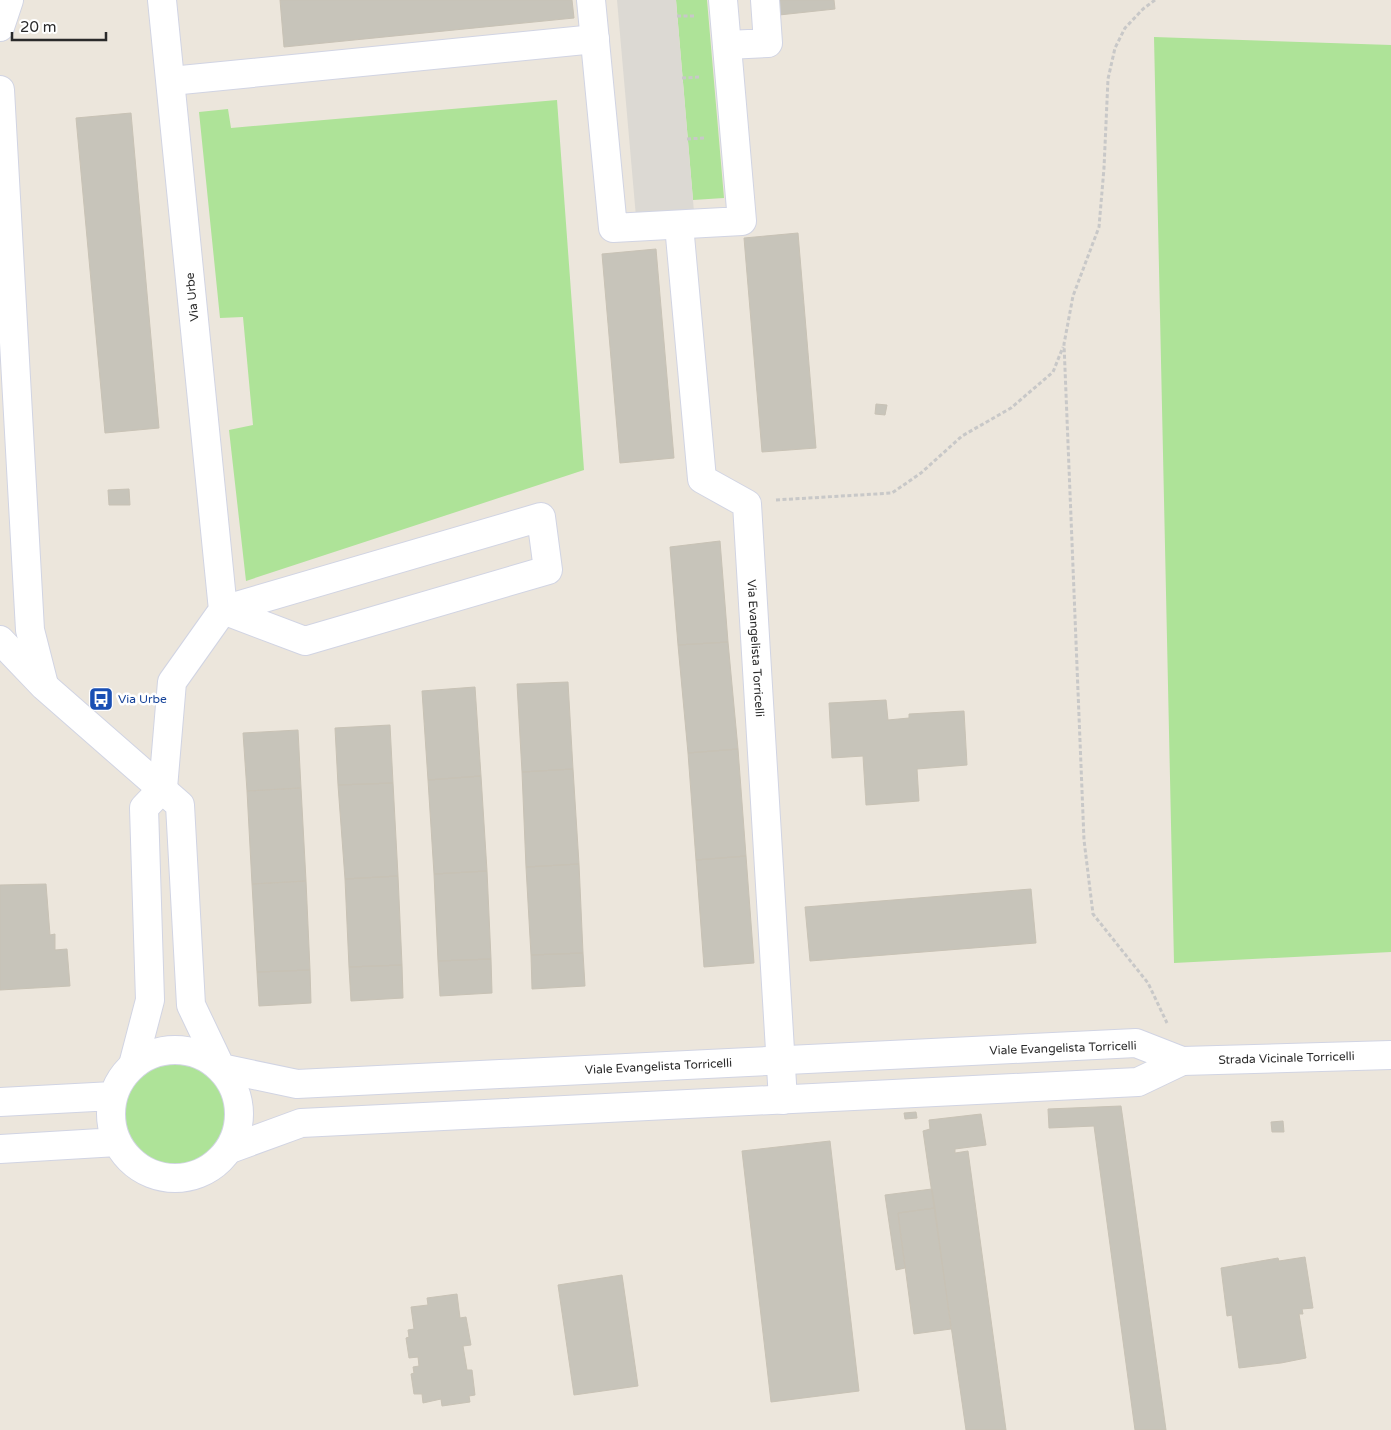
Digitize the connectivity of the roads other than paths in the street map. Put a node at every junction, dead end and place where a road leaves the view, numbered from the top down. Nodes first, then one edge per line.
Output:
1 (9, 0) edge
2 (162, 0) edge
3 (591, 0) edge
4 (723, 0) edge
5 (765, 0) edge
6 (0, 27) edge
7 (595, 38) junction
8 (727, 45) junction
9 (170, 81) junction
10 (0, 90) edge
11 (679, 224) junction
12 (7, 341) edge
13 (223, 610) junction
14 (0, 640) edge
15 (44, 686) junction
16 (162, 788) junction
17 (1391, 1056) edge
18 (780, 1060) junction
19 (1182, 1061) junction
20 (133, 1065) junction
21 (221, 1068) junction
22 (113, 1096) junction
23 (783, 1100) junction
24 (0, 1102) edge
25 (117, 1142) junction
26 (0, 1149) edge
27 (230, 1149) junction

1 - 6 street
2 - 9 street, Via Urbe
3 - 7 street
4 - 8 street
5 - 8 street
7 - 9 street
7 - 11 street
8 - 11 street
9 - 13 street, Via Urbe
10 - 12 street
11 - 18 street, Via Evangelista Torricelli
12 - 15 street
13 - 13 street
13 - 16 street
14 - 15 street
15 - 16 street
16 - 20 street
16 - 21 street
17 - 19 street, Strada Vicinale Torricelli
18 - 19 street, Viale Evangelista Torricelli
18 - 21 street, Viale Evangelista Torricelli
18 - 23 street, Via Evangelista Torricelli
19 - 23 street, Viale Evangelista Torricelli
20 - 21 street, Viale Evangelista Torricelli
20 - 22 street, Viale Evangelista Torricelli
21 - 27 street, Viale Evangelista Torricelli
22 - 24 street
22 - 25 street, Viale Evangelista Torricelli
23 - 27 street, Viale Evangelista Torricelli
25 - 26 street
25 - 27 street, Viale Evangelista Torricelli

